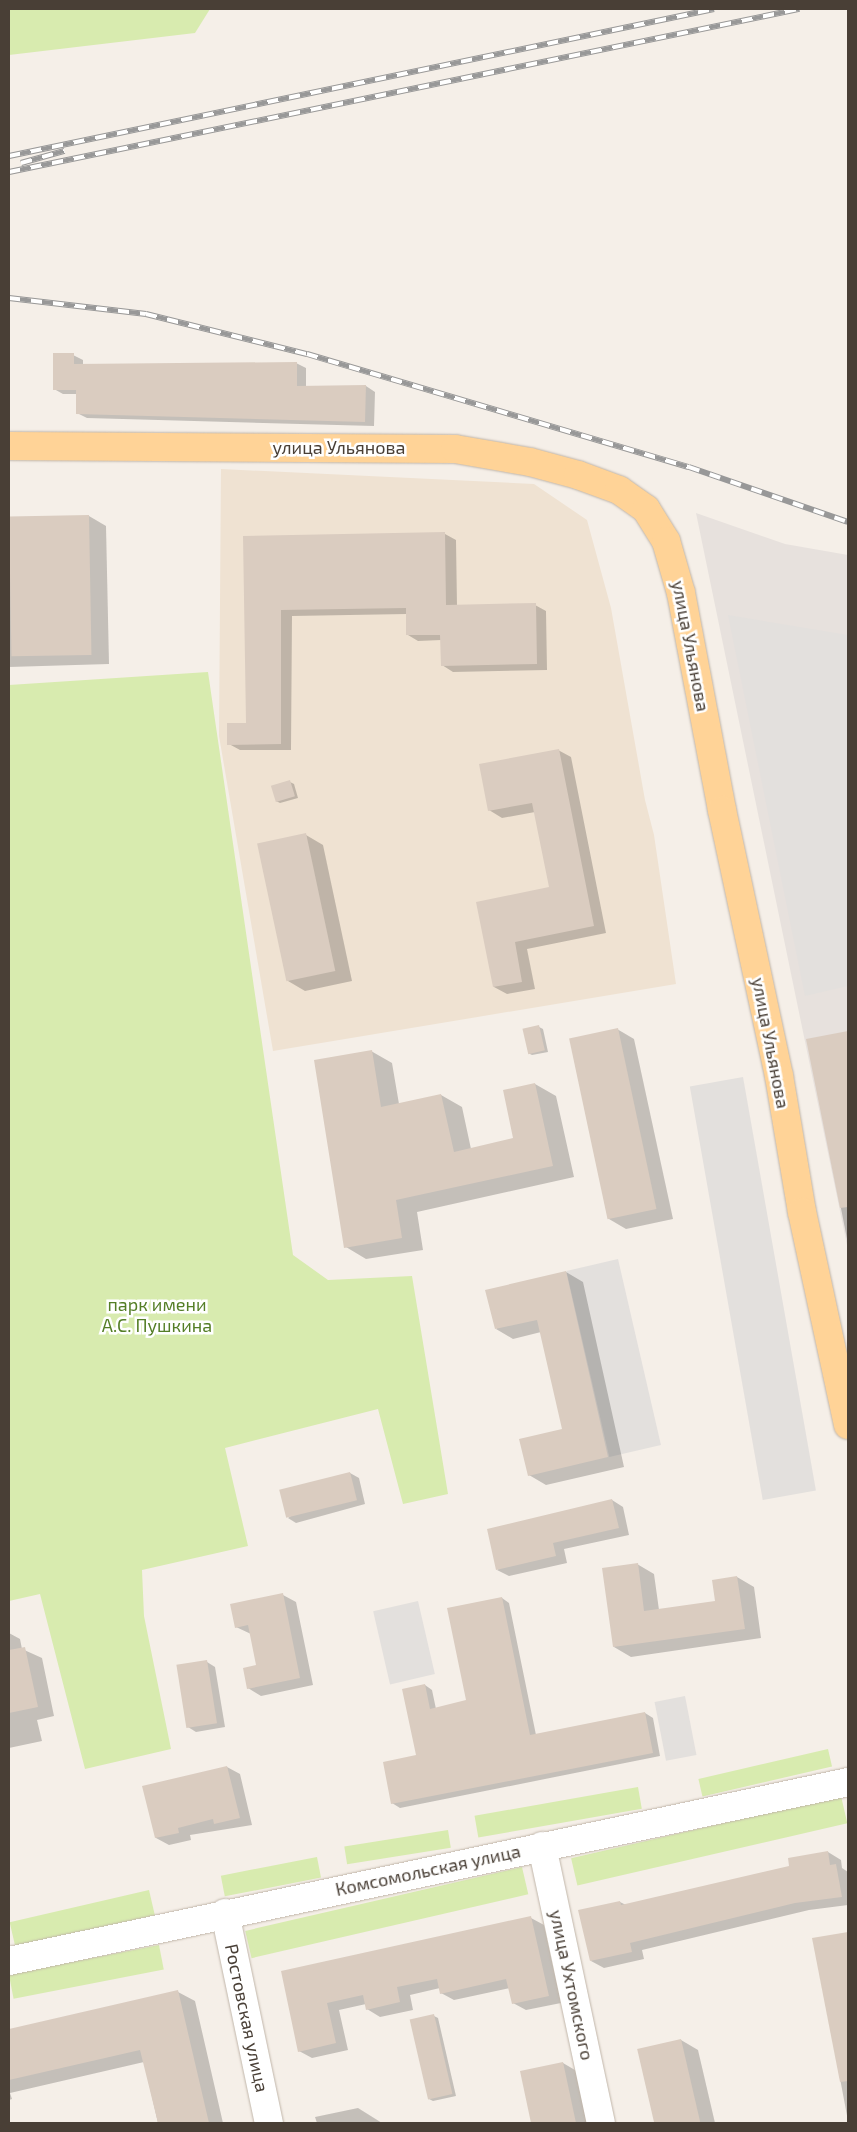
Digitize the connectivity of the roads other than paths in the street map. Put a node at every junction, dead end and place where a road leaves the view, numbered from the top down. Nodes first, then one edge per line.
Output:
1 (9, 446) edge
2 (848, 1424) edge
3 (848, 1782) edge
4 (542, 1846) junction
5 (225, 1914) junction
6 (9, 1961) edge
7 (269, 2123) edge
8 (600, 2123) edge

1 - 2 main road, улица Ульянова
3 - 4 street, Комсомольская улица
4 - 5 street, Комсомольская улица
4 - 8 street, улица Ухтомского
5 - 6 street, Комсомольская улица
5 - 7 street, Ростовская улица

